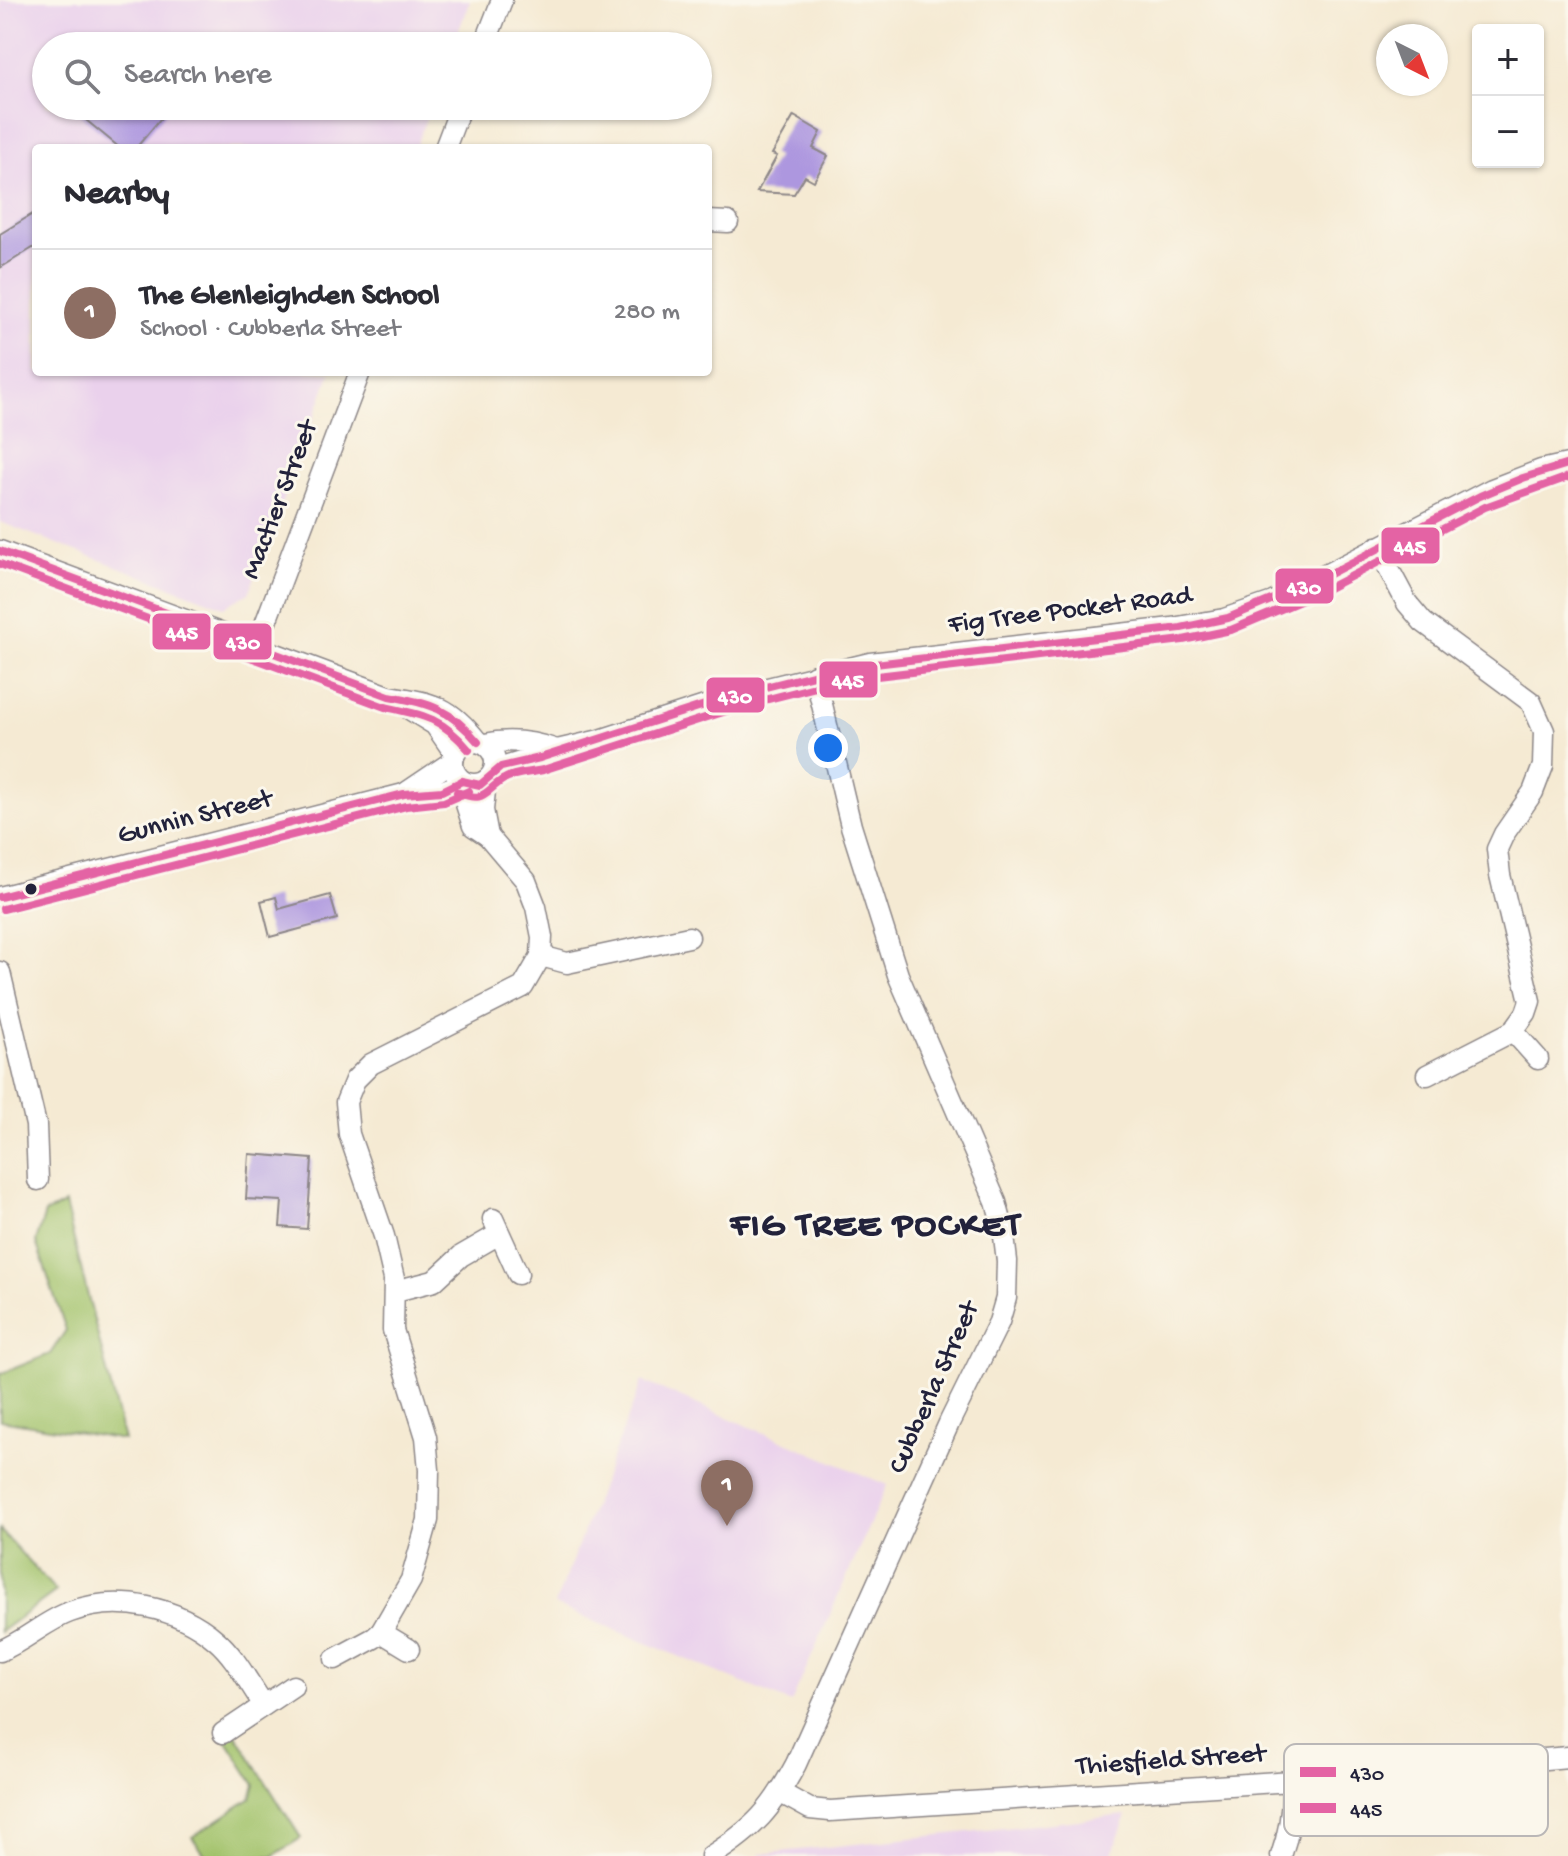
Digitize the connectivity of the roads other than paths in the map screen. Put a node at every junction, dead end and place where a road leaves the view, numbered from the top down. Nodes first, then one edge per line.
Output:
1 (502, 0) edge
2 (489, 32) edge
3 (456, 120) edge
4 (447, 144) edge
5 (358, 376) edge
6 (1568, 464) edge
7 (1377, 547) junction
8 (0, 551) edge
9 (256, 648) junction
10 (815, 675) junction
11 (389, 696) junction
12 (482, 743) junction
13 (557, 750) junction
14 (454, 757) junction
15 (477, 779) junction
16 (404, 794) junction
17 (0, 897) edge
18 (689, 937) dead end
19 (541, 956) junction
20 (0, 972) edge
21 (1513, 1031) junction
22 (1538, 1059) dead end
23 (1427, 1075) dead end
24 (38, 1180) dead end
25 (518, 1274) dead end
26 (395, 1291) junction
27 (381, 1632) junction
28 (409, 1649) dead end
29 (0, 1651) edge
30 (335, 1659) dead end
31 (293, 1686) dead end
32 (264, 1705) junction
33 (223, 1733) dead end
34 (1568, 1757) edge
35 (1548, 1759) edge
36 (1284, 1782) edge
37 (781, 1793) junction
38 (1288, 1836) edge
39 (711, 1856) edge
40 (1281, 1856) edge

1 - 2 street
3 - 4 street
5 - 9 street, Mactier Street
6 - 7 street, Fig Tree Pocket Road
7 - 10 street, Fig Tree Pocket Road
7 - 21 street
8 - 9 street
9 - 11 street
10 - 13 street, Fig Tree Pocket Road
10 - 37 street, Cubberla Street
11 - 12 street
11 - 14 street
12 - 13 street, Fig Tree Pocket Road
12 - 14 street, Fig Tree Pocket Road
12 - 15 street
13 - 15 street, Fig Tree Pocket Road
14 - 15 street
14 - 16 street, Gunnin Street
15 - 16 street, Gunnin Street
15 - 19 street
16 - 17 street, Gunnin Street
18 - 19 street
19 - 26 street
20 - 24 street
21 - 22 street
21 - 23 street
25 - 26 street
26 - 27 street
27 - 28 street
27 - 30 street
29 - 32 street
31 - 32 street
32 - 33 street
34 - 35 street, Thiesfield Street
36 - 37 street, Thiesfield Street
37 - 39 street, Cubberla Street
38 - 40 street

